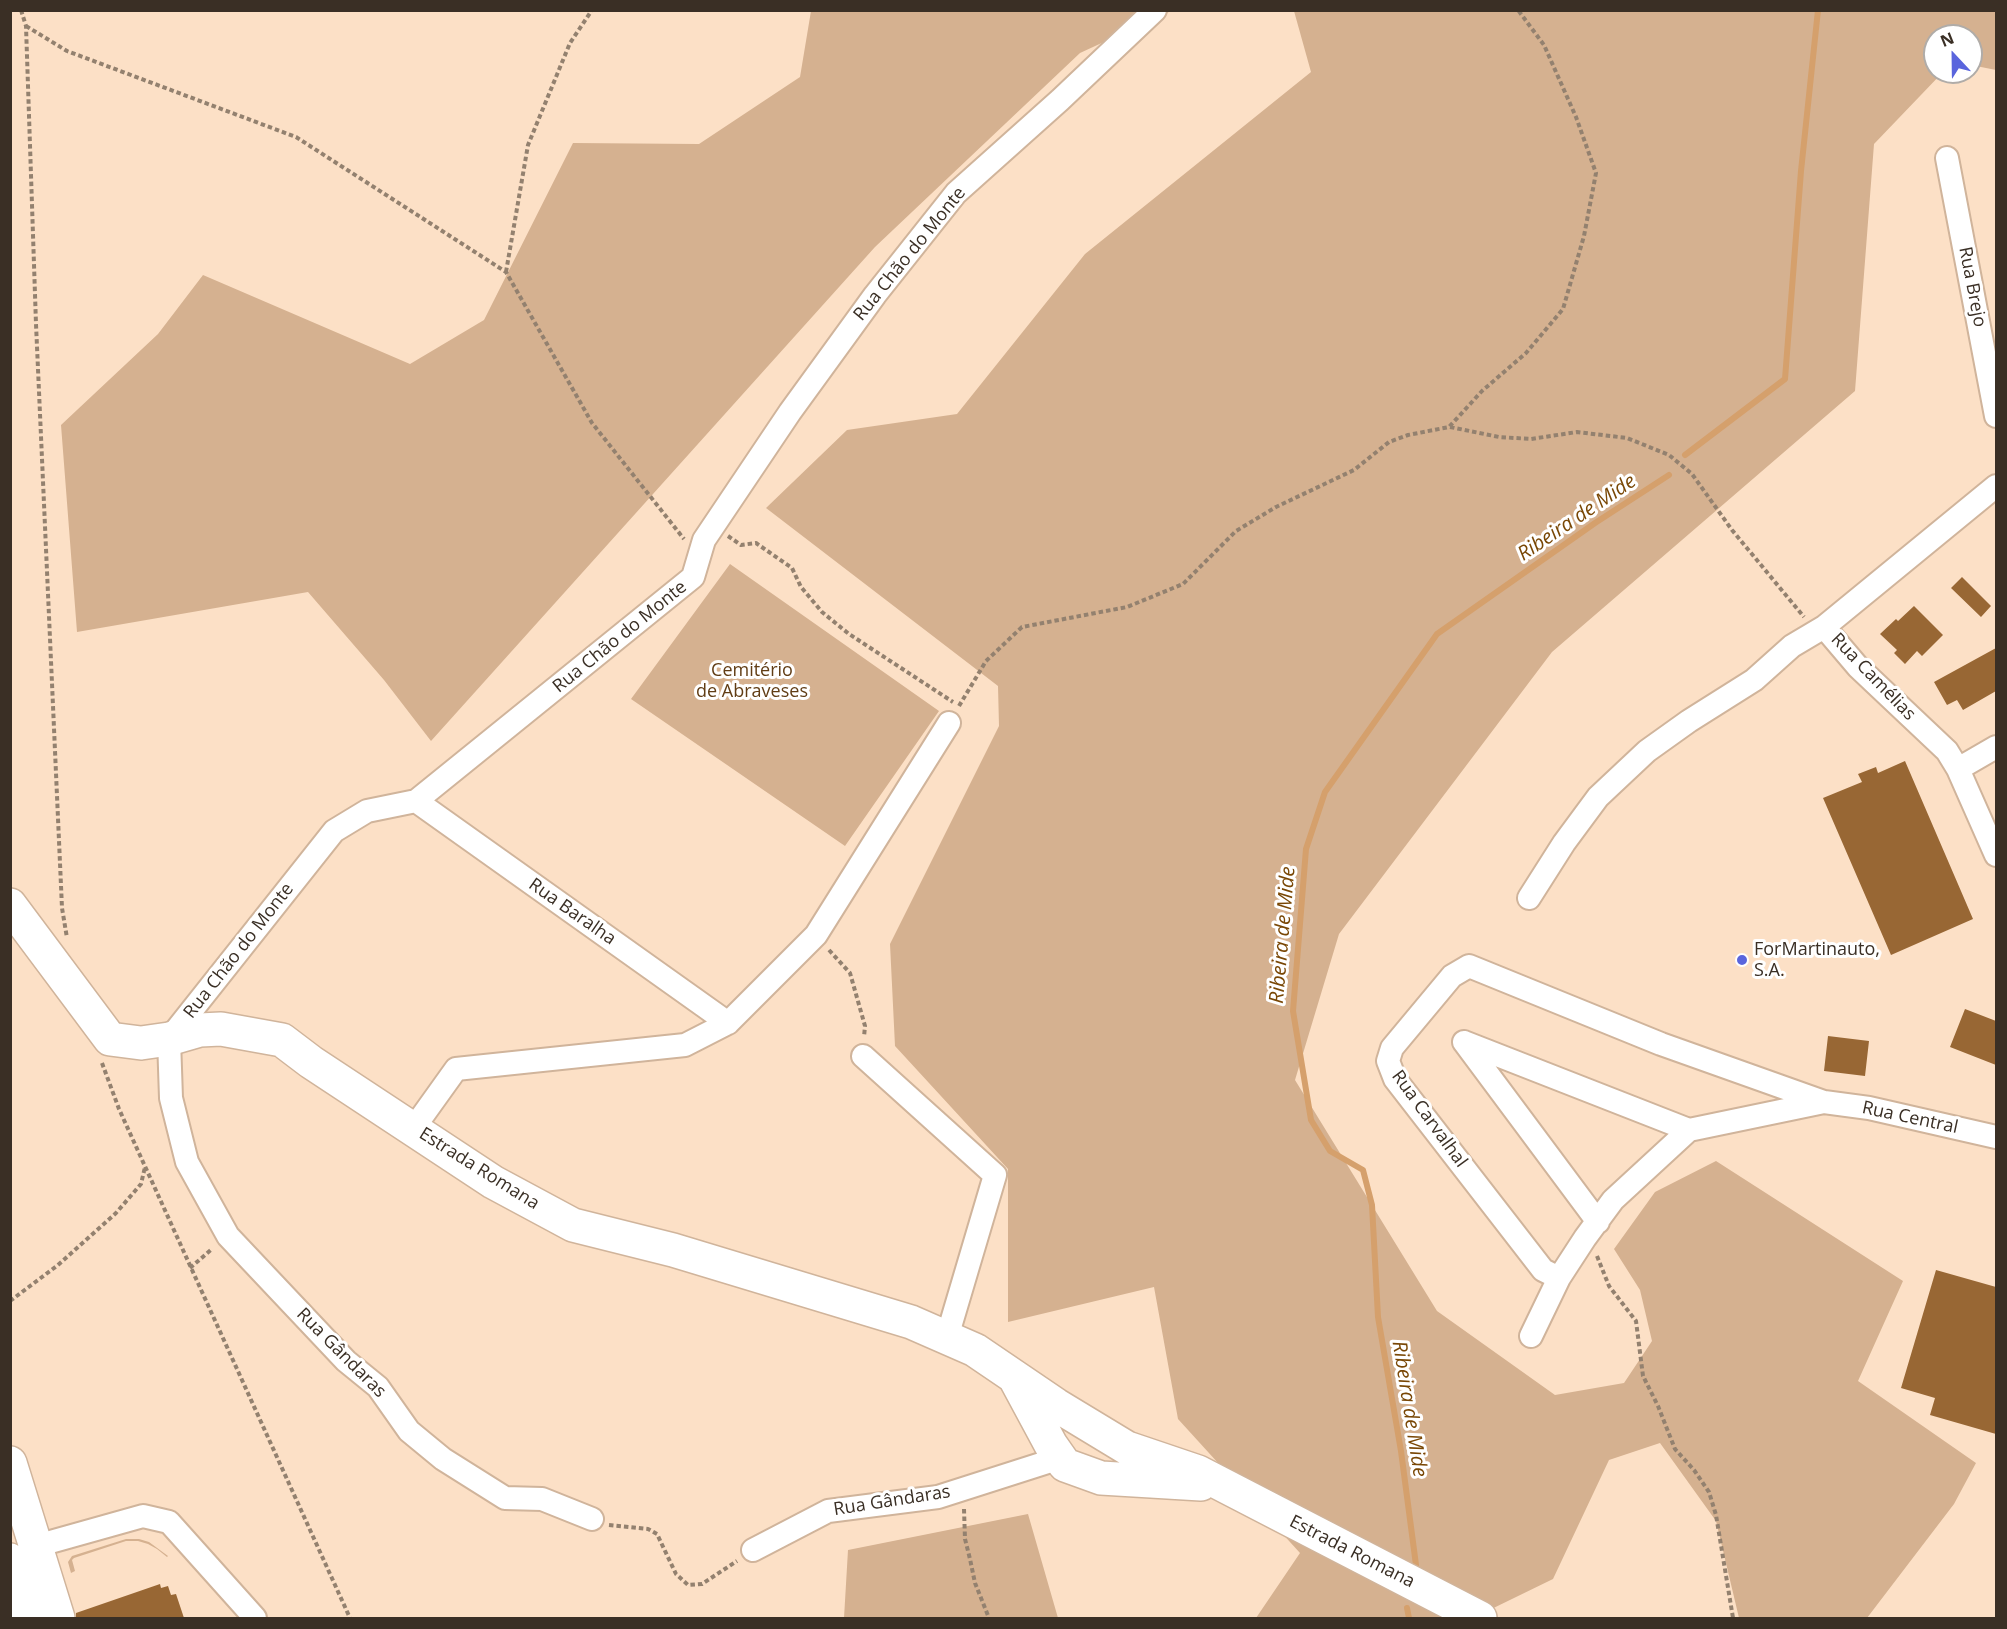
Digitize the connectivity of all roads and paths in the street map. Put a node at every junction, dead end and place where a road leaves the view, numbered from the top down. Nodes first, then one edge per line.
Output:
1 (21, 10) edge
2 (592, 10) edge
3 (1155, 10) edge
4 (1518, 10) edge
5 (26, 26) junction
6 (1947, 158) dead end
7 (506, 272) junction
8 (1996, 416) edge
9 (1449, 427) junction
10 (1996, 486) edge
11 (713, 525) junction
12 (699, 558) junction
13 (1820, 629) junction
14 (954, 714) junction
15 (1996, 747) edge
16 (1958, 769) junction
17 (416, 801) junction
18 (1996, 855) edge
19 (1529, 898) dead end
20 (10, 905) edge
21 (816, 935) junction
22 (68, 942) dead end
23 (728, 1023) junction
24 (170, 1040) junction
25 (863, 1056) joint
26 (101, 1060) dead end
27 (1824, 1102) junction
28 (413, 1129) junction
29 (1689, 1130) junction
30 (1996, 1137) edge
31 (145, 1167) junction
32 (1591, 1230) junction
33 (228, 1236) junction
34 (190, 1268) junction
35 (1559, 1278) junction
36 (10, 1301) edge
37 (1531, 1336) dead end
38 (947, 1337) junction
39 (1013, 1376) junction
40 (1060, 1458) junction
41 (10, 1463) edge
42 (1223, 1485) junction
43 (959, 1491) junction
44 (592, 1519) joint
45 (753, 1550) joint
46 (23, 1553) edge
47 (28, 1618) edge
48 (58, 1618) edge
49 (255, 1618) edge
50 (350, 1618) edge
51 (989, 1618) edge
52 (1480, 1618) edge
53 (1733, 1618) edge

1 - 5 path
2 - 7 path
3 - 11 street, Rua Chão do Monte
4 - 9 path
5 - 7 path
5 - 22 path
6 - 8 street, Rua Brejo
7 - 12 path
9 - 13 path
9 - 14 path
10 - 13 street, Rua Camélias
11 - 12 street, Rua Chão do Monte
11 - 14 path
12 - 17 street, Rua Chão do Monte
13 - 16 street, Rua Camélias
13 - 19 street
14 - 21 street
15 - 16 street
16 - 18 street, Rua Camélias
17 - 23 street, Rua Baralha
17 - 24 street, Rua Chão do Monte
20 - 24 street, Estrada Romana
21 - 23 street
21 - 25 path
23 - 28 street
24 - 28 street, Estrada Romana
24 - 33 street, Rua Gândaras
25 - 38 street
26 - 31 path
27 - 29 street
27 - 30 street, Rua Central
27 - 35 street, Rua Carvalhal
28 - 38 street, Estrada Romana
29 - 32 street
29 - 32 street
31 - 34 path
31 - 36 path
32 - 35 street
32 - 53 path
33 - 34 path
33 - 44 street, Rua Gândaras
34 - 50 path
35 - 37 street
38 - 39 street, Estrada Romana
39 - 40 street, Estrada Romana
39 - 42 street, Estrada Romana
40 - 42 street, Estrada Romana
40 - 43 street, Rua Gândaras
41 - 46 street
42 - 52 street, Estrada Romana
43 - 45 street, Rua Gândaras
43 - 51 path
44 - 45 path
46 - 47 street
46 - 48 street
46 - 49 street

